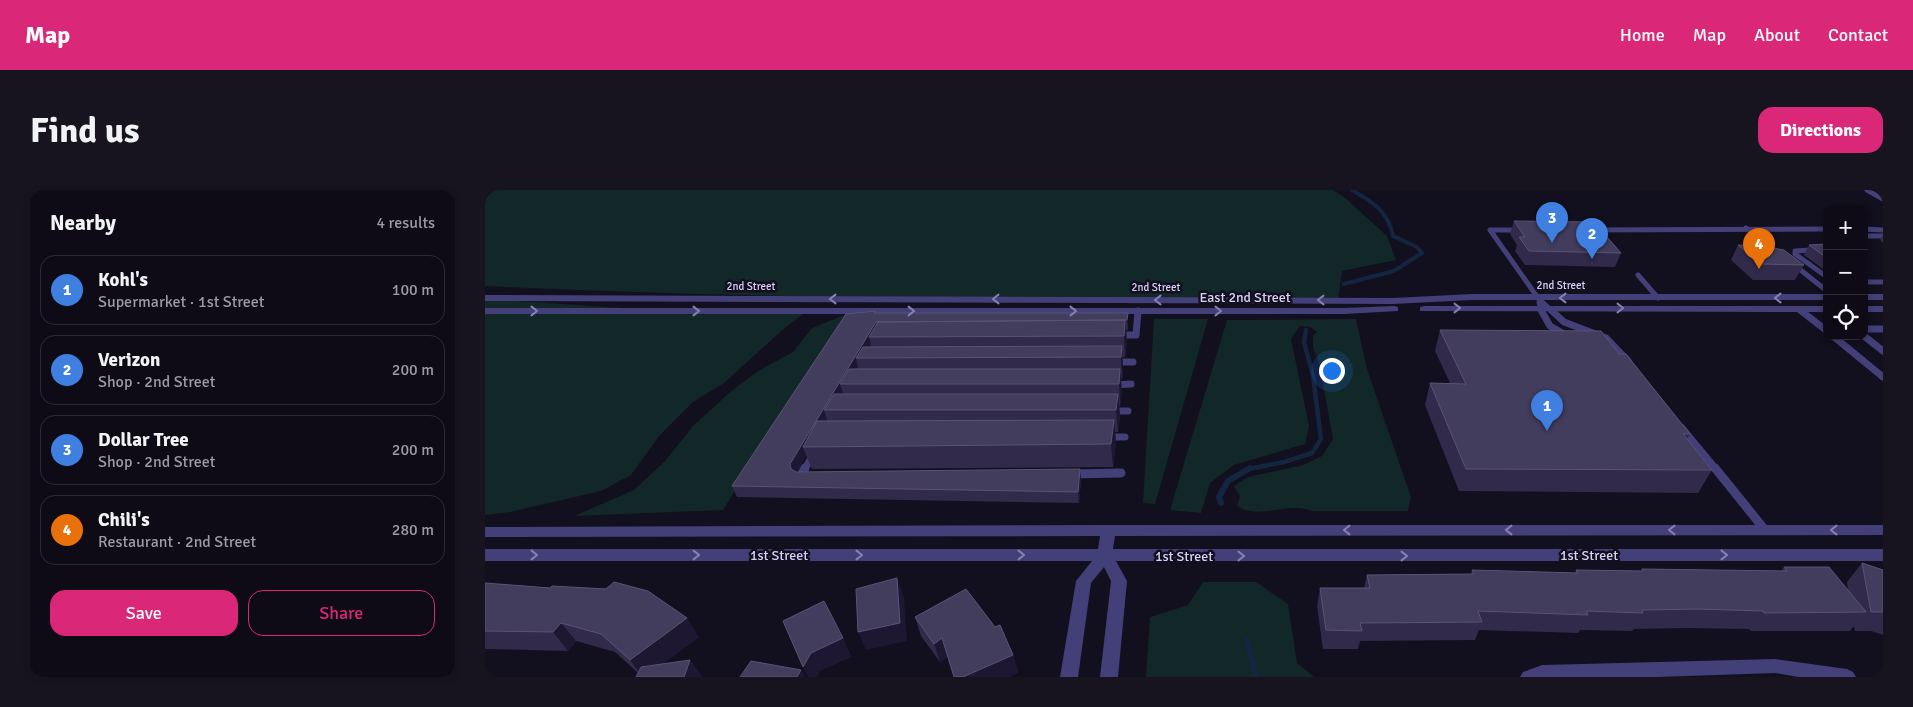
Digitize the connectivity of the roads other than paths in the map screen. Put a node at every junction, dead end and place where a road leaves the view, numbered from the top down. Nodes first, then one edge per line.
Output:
1 (1867, 190) edge
2 (1883, 199) edge
3 (1746, 228) junction
4 (1823, 229) edge
5 (1868, 229) edge
6 (1528, 230) edge
7 (1575, 230) edge
8 (1883, 230) edge
9 (1868, 236) edge
10 (1883, 236) edge
11 (1823, 250) edge
12 (1783, 257) edge
13 (1791, 262) edge
14 (1823, 274) edge
15 (1638, 275) dead end
16 (1868, 282) edge
17 (1883, 282) edge
18 (1823, 288) edge
19 (1868, 297) edge
20 (1883, 297) edge
21 (485, 298) edge
22 (1658, 298) junction
23 (1823, 298) edge
24 (1543, 305) junction
25 (1799, 309) junction
26 (1823, 309) edge
27 (1868, 309) edge
28 (1883, 309) edge
29 (1373, 310) joint
30 (485, 311) edge
31 (1117, 311) joint
32 (1138, 311) junction
33 (1823, 328) edge
34 (1868, 329) edge
35 (1883, 329) edge
36 (1106, 335) edge
37 (1573, 336) edge
38 (1838, 340) edge
39 (1868, 340) edge
40 (1594, 342) edge
41 (1619, 350) junction
42 (1883, 351) edge
43 (1103, 362) edge
44 (1133, 362) dead end
45 (1634, 369) edge
46 (1883, 377) edge
47 (1131, 384) dead end
48 (1101, 385) edge
49 (1098, 411) edge
50 (1128, 411) dead end
51 (1677, 422) edge
52 (1096, 437) edge
53 (1125, 437) dead end
54 (818, 446) edge
55 (1063, 474) edge
56 (1121, 474) dead end
57 (810, 476) edge
58 (1108, 530) junction
59 (1765, 530) junction
60 (1883, 530) edge
61 (485, 532) edge
62 (485, 555) edge
63 (1105, 555) junction
64 (1883, 555) edge
65 (1069, 677) edge
66 (1109, 677) edge
67 (1529, 677) edge
68 (1847, 677) edge

1 - 2 lane
3 - 4 lane
3 - 7 lane
3 - 12 lane
5 - 8 lane
6 - 24 lane
9 - 10 lane
11 - 14 lane
13 - 18 lane
15 - 22 lane
16 - 17 lane
19 - 20 street
24 -> 21 street, 2nd Street
23 -> 22 street, 2nd Street
22 -> 24 street, 2nd Street
24 -> 25 street, 2nd Street
29 -> 24 street, 2nd Street
24 - 37 lane
24 - 41 lane
25 - 26 street, 2nd Street
25 - 33 lane
27 - 28 street
32 -> 29 street, East 2nd Street
30 -> 31 street, 2nd Street
31 - 32 street, East 2nd Street
32 - 36 lane
34 - 35 lane
38 - 46 lane
39 - 42 lane
40 - 41 lane
41 - 45 lane
43 - 44 lane
47 - 48 lane
49 - 50 lane
51 - 59 lane
52 - 53 lane
54 - 57 lane
55 - 56 lane
59 -> 58 street, 1st Street
58 - 61 street, 1st Street
58 - 63 street
60 -> 59 street, 1st Street
62 -> 63 street, 1st Street
63 -> 64 street, 1st Street
63 - 65 street
63 - 66 street
67 - 68 street

